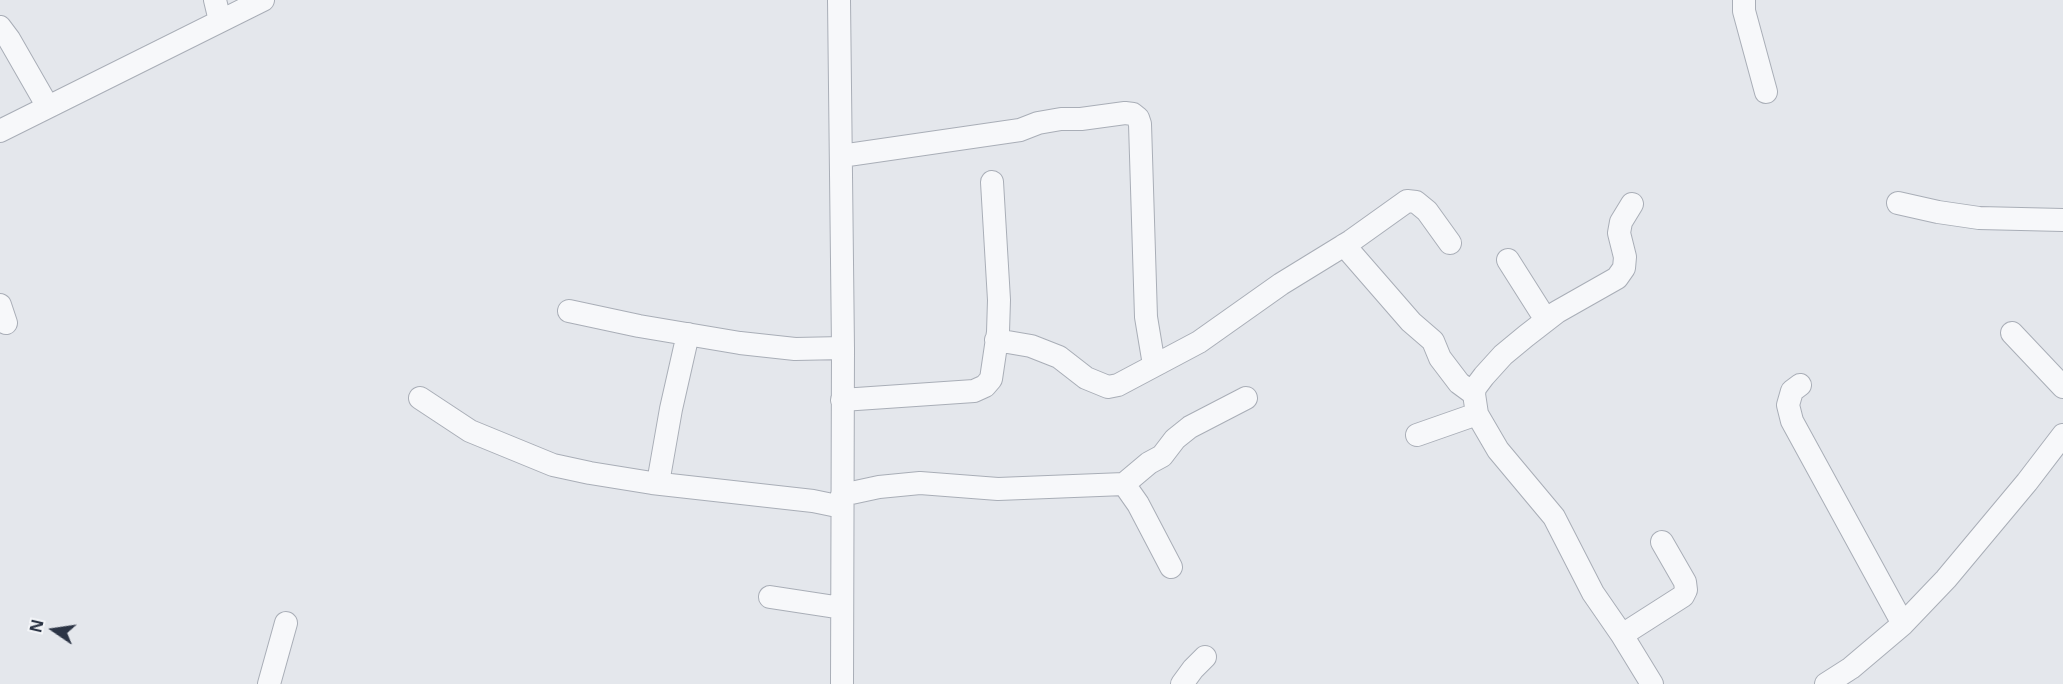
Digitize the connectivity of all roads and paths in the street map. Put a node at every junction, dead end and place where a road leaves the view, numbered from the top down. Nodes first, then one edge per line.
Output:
1 (262, 0) edge
2 (839, 0) edge
3 (1744, 0) edge
4 (217, 10) edge
5 (0, 27) edge
6 (1766, 92) dead end
7 (48, 107) junction
8 (0, 131) edge
9 (841, 156) junction
10 (992, 182) dead end
11 (1898, 203) dead end
12 (1632, 204) dead end
13 (2063, 220) edge
14 (1450, 243) dead end
15 (1344, 245) junction
16 (1508, 260) dead end
17 (569, 310) dead end
18 (1546, 320) junction
19 (2012, 333) dead end
20 (688, 334) junction
21 (996, 340) junction
22 (843, 348) junction
23 (1154, 365) junction
24 (1800, 385) dead end
25 (2063, 387) edge
26 (420, 398) dead end
27 (1246, 398) dead end
28 (842, 400) junction
29 (1475, 404) junction
30 (1417, 435) dead end
31 (2063, 435) edge
32 (658, 483) junction
33 (1124, 484) junction
34 (842, 501) junction
35 (1662, 542) dead end
36 (1171, 567) dead end
37 (770, 597) dead end
38 (842, 608) junction
39 (286, 623) dead end
40 (1903, 624) junction
41 (1622, 635) junction
42 (1205, 657) dead end
43 (1830, 683) edge
44 (269, 684) edge
45 (842, 684) edge
46 (1182, 684) edge
47 (1652, 684) edge

1 - 4 street
2 - 9 street
3 - 6 street
4 - 7 street
5 - 7 street
7 - 8 street
9 - 22 street
9 - 23 street
10 - 21 street
11 - 13 street
12 - 18 street
14 - 15 street
15 - 23 street
15 - 29 street
16 - 18 street
17 - 20 street
18 - 29 street
19 - 25 street
20 - 22 street
20 - 32 street
21 - 23 street
21 - 28 street
22 - 28 street
24 - 40 street
26 - 32 street
27 - 33 street
28 - 34 street
29 - 30 street
29 - 41 street
31 - 40 street
32 - 34 street
33 - 34 street
33 - 36 street
34 - 38 street
35 - 41 street
37 - 38 street
38 - 45 street
39 - 44 street
40 - 43 street
41 - 47 street
42 - 46 street

